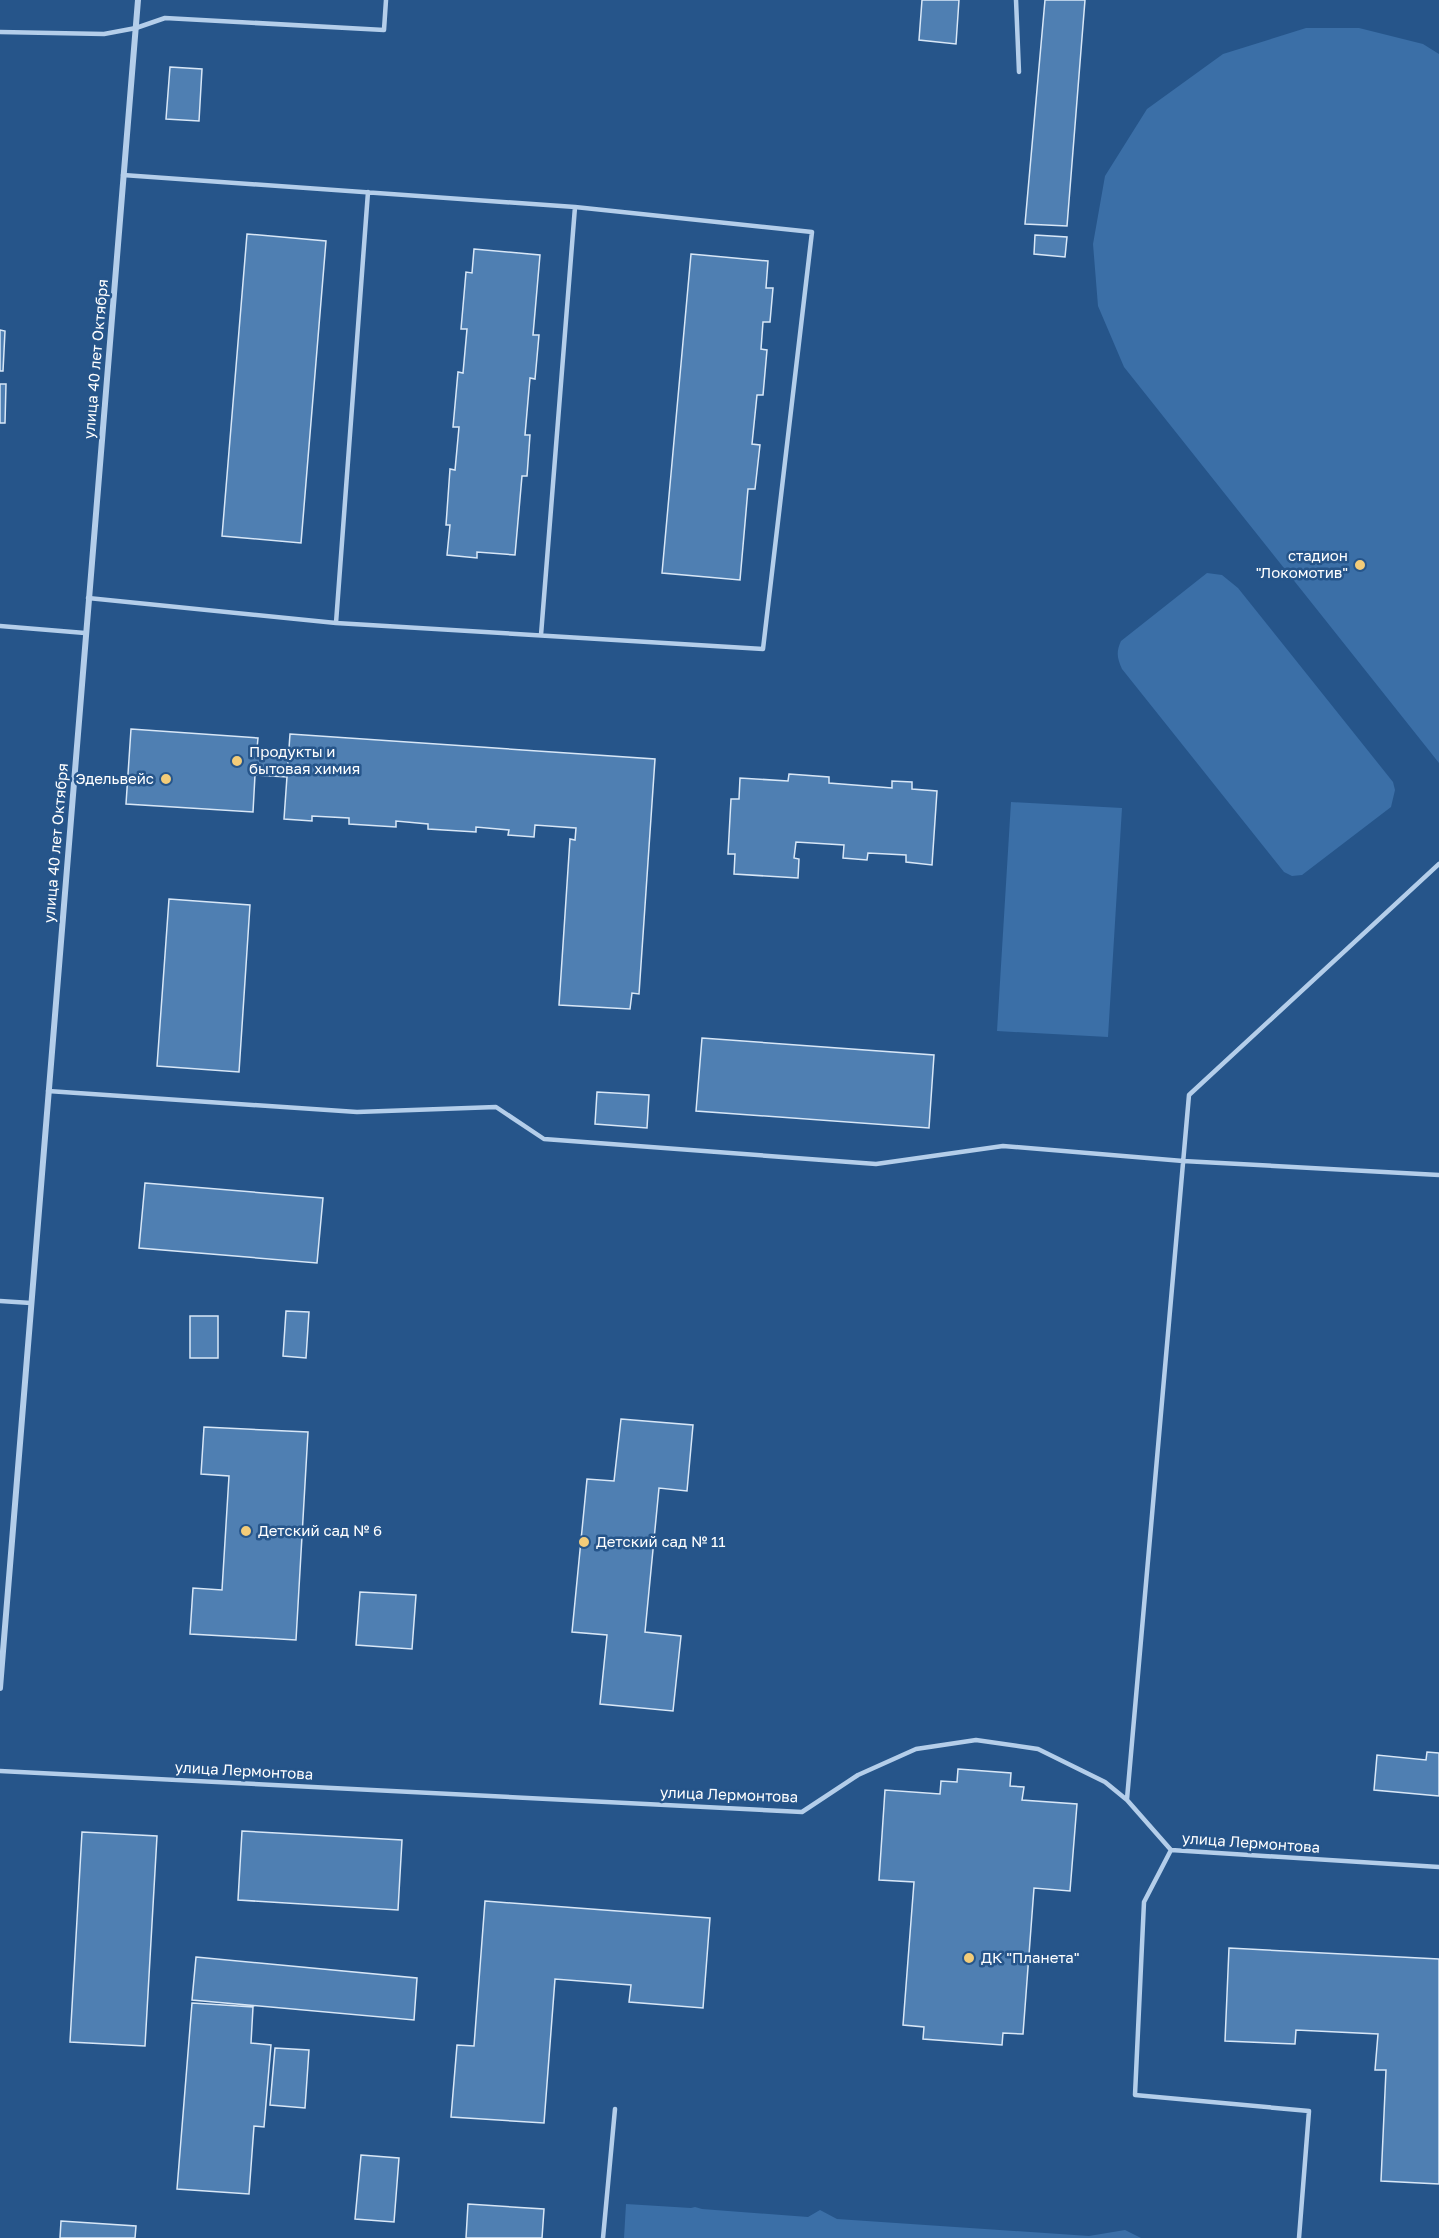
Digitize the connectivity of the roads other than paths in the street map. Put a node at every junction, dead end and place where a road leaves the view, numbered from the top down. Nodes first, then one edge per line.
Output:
1 (138, 0) edge
2 (386, 0) edge
3 (1016, 0) edge
4 (136, 28) junction
5 (0, 32) edge
6 (1018, 72) dead end
7 (123, 175) junction
8 (368, 192) junction
9 (575, 207) junction
10 (88, 598) junction
11 (336, 623) junction
12 (0, 626) edge
13 (85, 633) junction
14 (541, 636) junction
15 (1439, 864) edge
16 (48, 1091) junction
17 (1183, 1161) junction
18 (1439, 1175) edge
19 (0, 1301) edge
20 (31, 1303) junction
21 (0, 1688) edge
22 (0, 1771) edge
23 (1127, 1800) junction
24 (1171, 1850) junction
25 (1439, 1867) edge
26 (615, 2109) dead end
27 (603, 2238) edge
28 (1299, 2238) edge

1 - 4 street, улица 40 лет Октября
2 - 4 lane
3 - 6 lane
4 - 5 lane
4 - 7 street, улица 40 лет Октября
7 - 8 lane
7 - 10 street, улица 40 лет Октября
8 - 9 lane
8 - 11 lane
9 - 14 lane
9 - 14 lane
10 - 11 lane
10 - 13 street, улица 40 лет Октября
11 - 14 lane
12 - 13 lane
13 - 16 street, улица 40 лет Октября
15 - 17 lane
16 - 17 lane
16 - 20 street, улица 40 лет Октября
17 - 18 lane
17 - 23 lane
19 - 20 lane
20 - 21 street, улица 40 лет Октября
22 - 23 lane, улица Лермонтова
23 - 24 lane, улица Лермонтова
24 - 25 lane, улица Лермонтова
24 - 28 lane
26 - 27 lane

